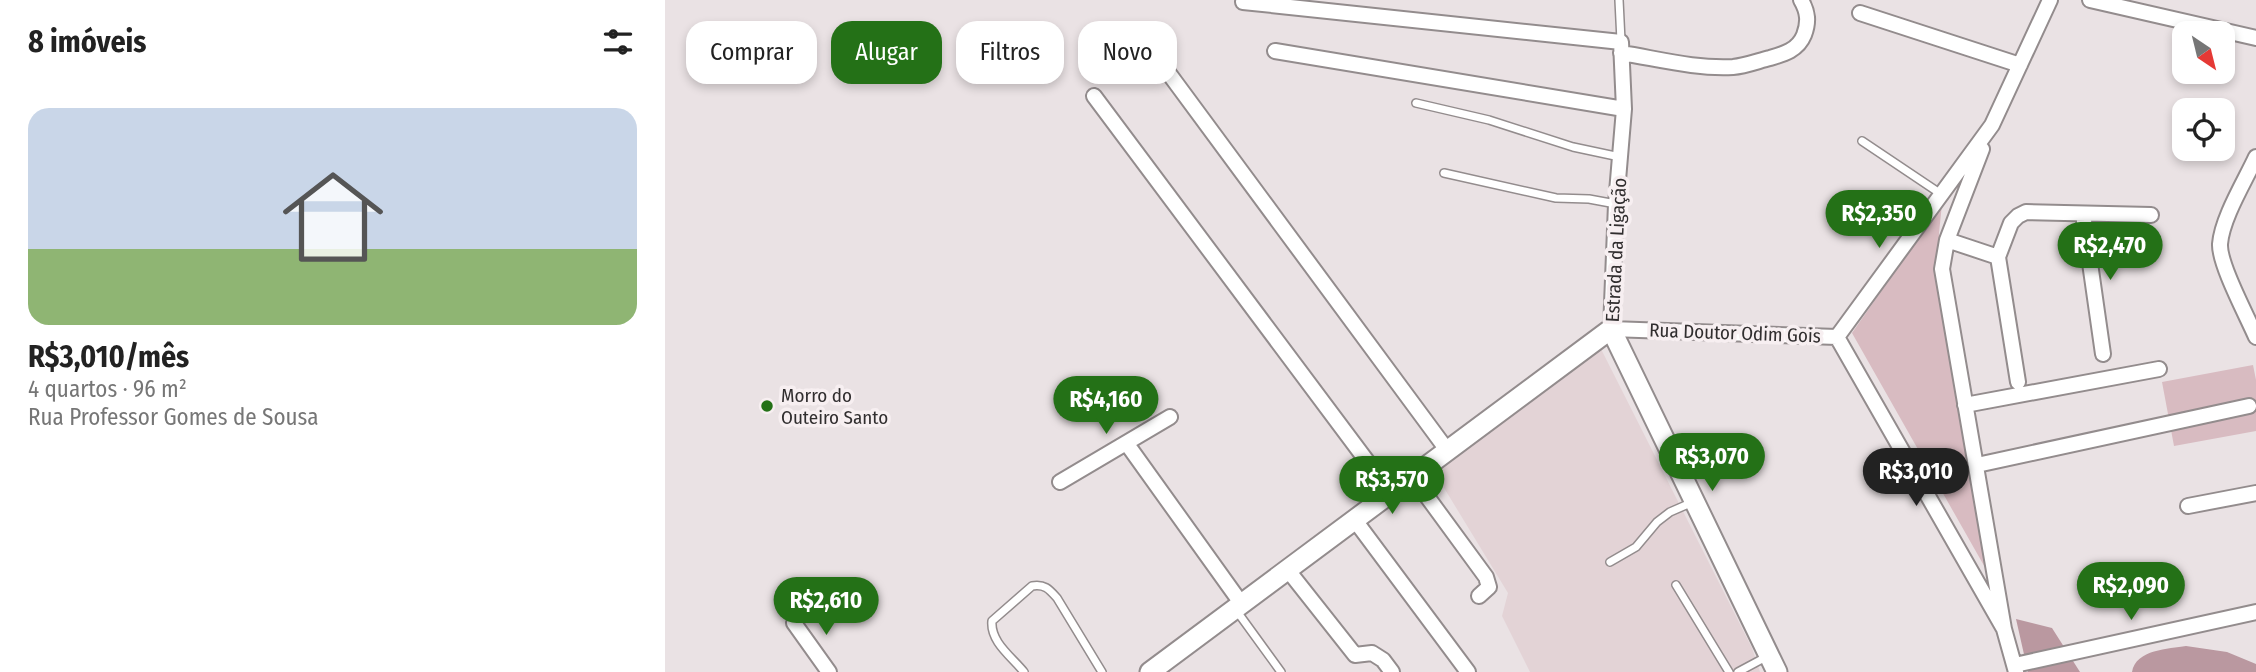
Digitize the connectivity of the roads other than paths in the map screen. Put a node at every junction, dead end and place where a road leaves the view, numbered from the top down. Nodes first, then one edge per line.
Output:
1 (1619, 0) edge
2 (1801, 0) edge
3 (2050, 0) edge
4 (2091, 0) edge
5 (1243, 2) dead end
6 (2109, 2) edge
7 (1860, 13) dead end
8 (2256, 38) edge
9 (1621, 47) junction
10 (1275, 51) dead end
11 (2020, 65) junction
12 (1177, 84) edge
13 (1094, 96) dead end
14 (1416, 103) dead end
15 (1624, 109) junction
16 (1992, 125) junction
17 (1862, 141) dead end
18 (2256, 157) edge
19 (1620, 158) junction
20 (1444, 173) dead end
21 (1941, 195) junction
22 (1616, 204) junction
23 (2083, 215) junction
24 (2151, 215) dead end
25 (1947, 240) junction
26 (1998, 257) junction
27 (1611, 329) junction
28 (1837, 337) junction
29 (2256, 337) edge
30 (2103, 354) dead end
31 (2159, 369) dead end
32 (2018, 382) dead end
33 (1965, 405) junction
34 (2249, 406) dead end
35 (1170, 417) dead end
36 (1127, 444) junction
37 (1447, 450) junction
38 (1977, 465) junction
39 (1412, 476) junction
40 (1060, 482) dead end
41 (1390, 492) junction
42 (2256, 493) edge
43 (1693, 501) junction
44 (2188, 506) dead end
45 (1354, 519) junction
46 (1610, 562) dead end
47 (1287, 569) junction
48 (1676, 585) dead end
49 (1479, 596) dead end
50 (1237, 606) junction
51 (2256, 612) edge
52 (794, 623) dead end
53 (2004, 629) junction
54 (1774, 663) edge
55 (2015, 669) edge
56 (829, 672) edge
57 (1024, 672) edge
58 (1102, 672) edge
59 (1150, 672) edge
60 (1280, 672) edge
61 (1392, 672) edge
62 (1468, 672) edge
63 (1729, 672) edge
64 (1738, 672) edge

1 - 9 lane
2 - 9 street
3 - 11 street, Rua Doutor Odim Gois
4 - 6 street
5 - 9 street
6 - 8 street
7 - 11 street
9 - 15 street, Estrada da Ligação
10 - 15 street
11 - 16 street, Rua Doutor Odim Gois
12 - 37 street
13 - 41 street
14 - 19 lane
15 - 19 street, Estrada da Ligação
16 - 21 street, Rua Doutor Odim Gois
16 - 25 street
17 - 21 lane
18 - 29 street
19 - 22 street, Estrada da Ligação
20 - 22 lane
21 - 28 street, Rua Doutor Odim Gois
22 - 27 street, Estrada da Ligação
23 - 24 street
23 - 26 street
23 - 30 street
25 - 26 street
25 - 33 street
26 - 32 street
27 - 28 street, Rua Doutor Odim Gois
27 - 37 street
27 - 43 street, Estrada da Ligação
28 - 53 street
31 - 33 street
33 - 38 street
34 - 38 street
35 - 36 street
36 - 40 street
36 - 50 street
37 - 39 street
38 - 53 street
39 - 41 street
39 - 49 street
41 - 45 street
42 - 44 street
43 - 46 lane
43 - 54 street, Estrada da Ligação
45 - 47 street
45 - 62 street
47 - 50 street
47 - 61 street
48 - 63 lane
50 - 59 street
50 - 60 lane
51 - 55 street
52 - 56 street
53 - 55 street
54 - 64 lane
57 - 58 lane

